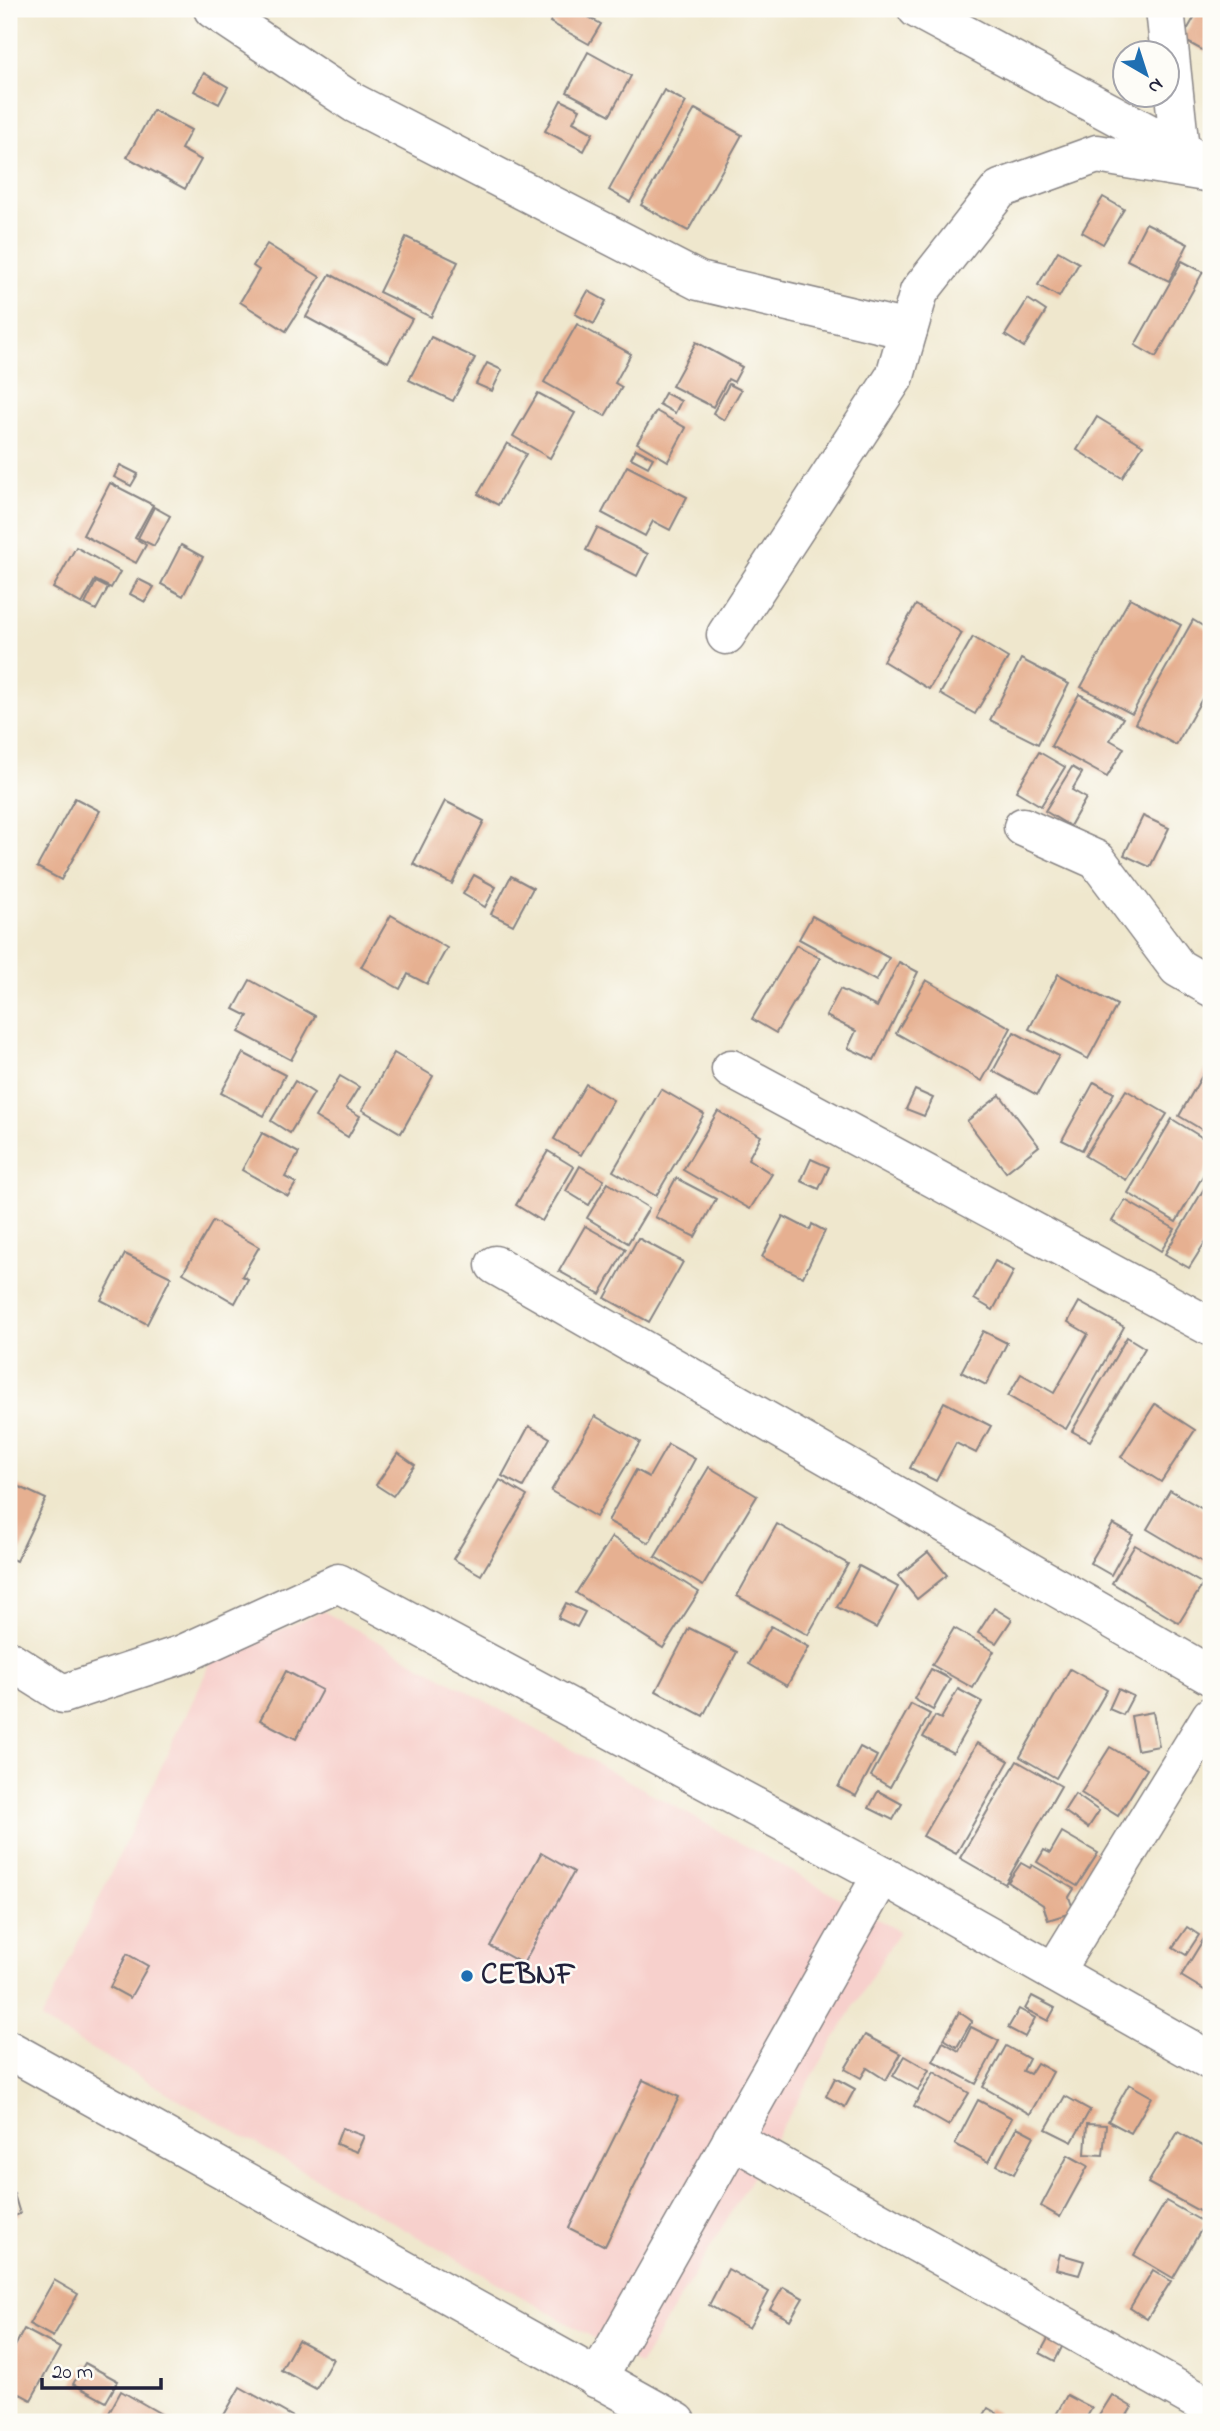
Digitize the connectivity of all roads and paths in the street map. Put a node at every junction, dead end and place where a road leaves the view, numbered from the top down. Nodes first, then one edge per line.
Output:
1 (213, 9) edge
2 (917, 9) edge
3 (1165, 9) edge
4 (1196, 159) edge
5 (1211, 173) edge
6 (908, 330) junction
7 (726, 635) dead end
8 (1023, 827) dead end
9 (1211, 987) edge
10 (731, 1069) dead end
11 (495, 1265) dead end
12 (1211, 1327) edge
13 (9, 1660) edge
14 (1211, 1676) edge
15 (1211, 1716) edge
16 (882, 1875) junction
17 (1054, 1972) junction
18 (9, 2050) edge
19 (1211, 2061) edge
20 (732, 2139) junction
21 (597, 2379) junction
22 (1211, 2408) edge
23 (677, 2422) edge

1 - 6 street
2 - 4 street
3 - 4 street
5 - 6 street
6 - 7 street
8 - 9 street
10 - 12 street
11 - 14 street
13 - 16 street
15 - 17 street
16 - 17 street
16 - 20 street
17 - 19 street
18 - 21 street
20 - 21 street
20 - 22 street
21 - 23 street

